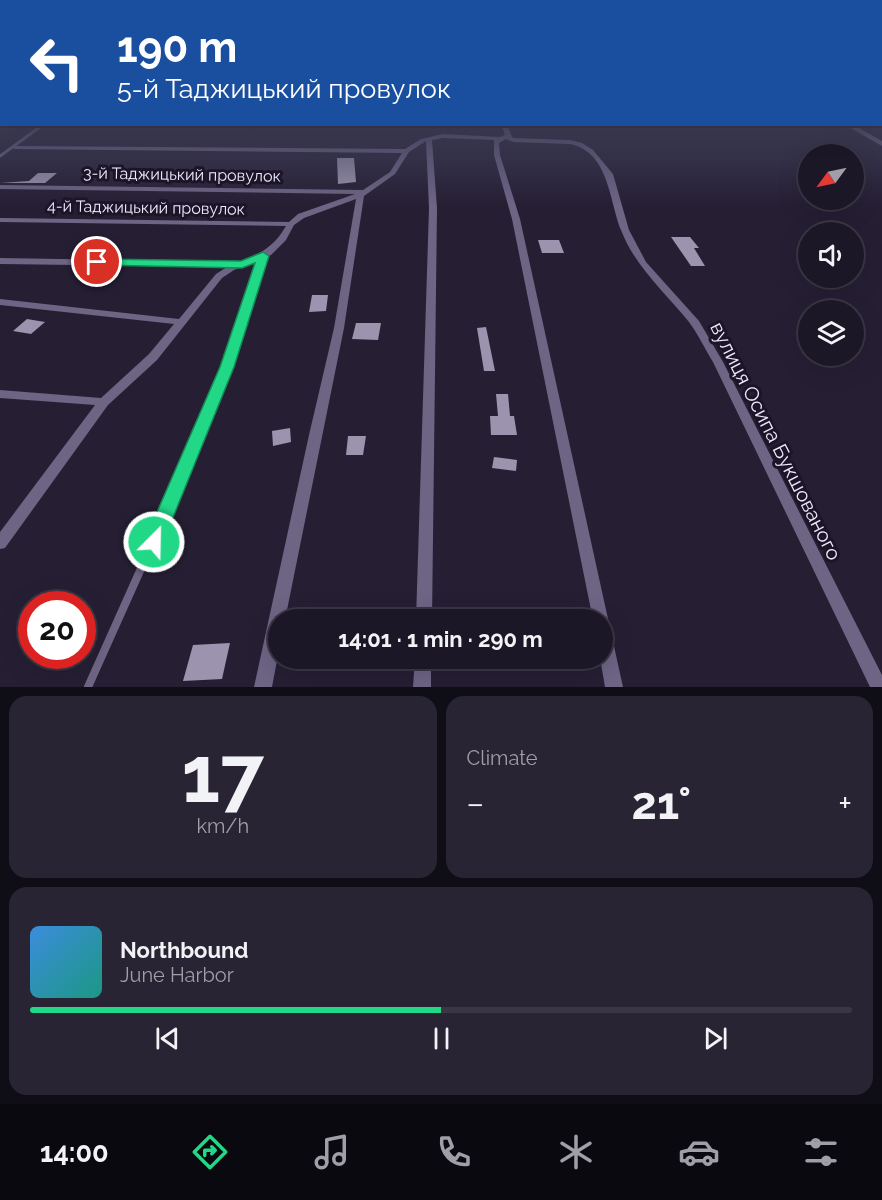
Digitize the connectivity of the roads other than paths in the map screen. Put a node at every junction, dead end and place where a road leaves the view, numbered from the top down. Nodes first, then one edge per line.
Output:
1 (21, 142) edge
2 (423, 142) edge
3 (429, 142) edge
4 (496, 142) edge
5 (548, 142) edge
6 (15, 147) junction
7 (406, 151) junction
8 (0, 156) edge
9 (0, 186) edge
10 (362, 193) junction
11 (0, 220) edge
12 (291, 224) junction
13 (263, 256) junction
14 (0, 261) edge
15 (242, 264) junction
16 (0, 302) edge
17 (182, 322) junction
18 (0, 394) edge
19 (104, 402) junction
20 (2, 538) edge
21 (424, 609) edge
22 (599, 609) edge
23 (423, 669) edge
24 (611, 669) edge
25 (88, 687) edge
26 (263, 687) edge
27 (422, 687) edge
28 (614, 687) edge
29 (879, 687) edge

1 - 6 lane
2 - 7 street
3 - 21 street
4 - 22 street
5 - 29 street, вулиця Осипа Букшованого
6 - 7 street
6 - 8 lane
7 - 10 street
9 - 10 street, 3-й Таджицький провулок
10 - 12 street
10 - 26 street
11 - 12 street, 4-й Таджицький провулок
12 - 13 street
13 - 15 street
13 - 25 lane
14 - 15 street
15 - 17 street
16 - 17 street
17 - 19 street
18 - 19 street
19 - 20 street
23 - 27 street
24 - 28 street

